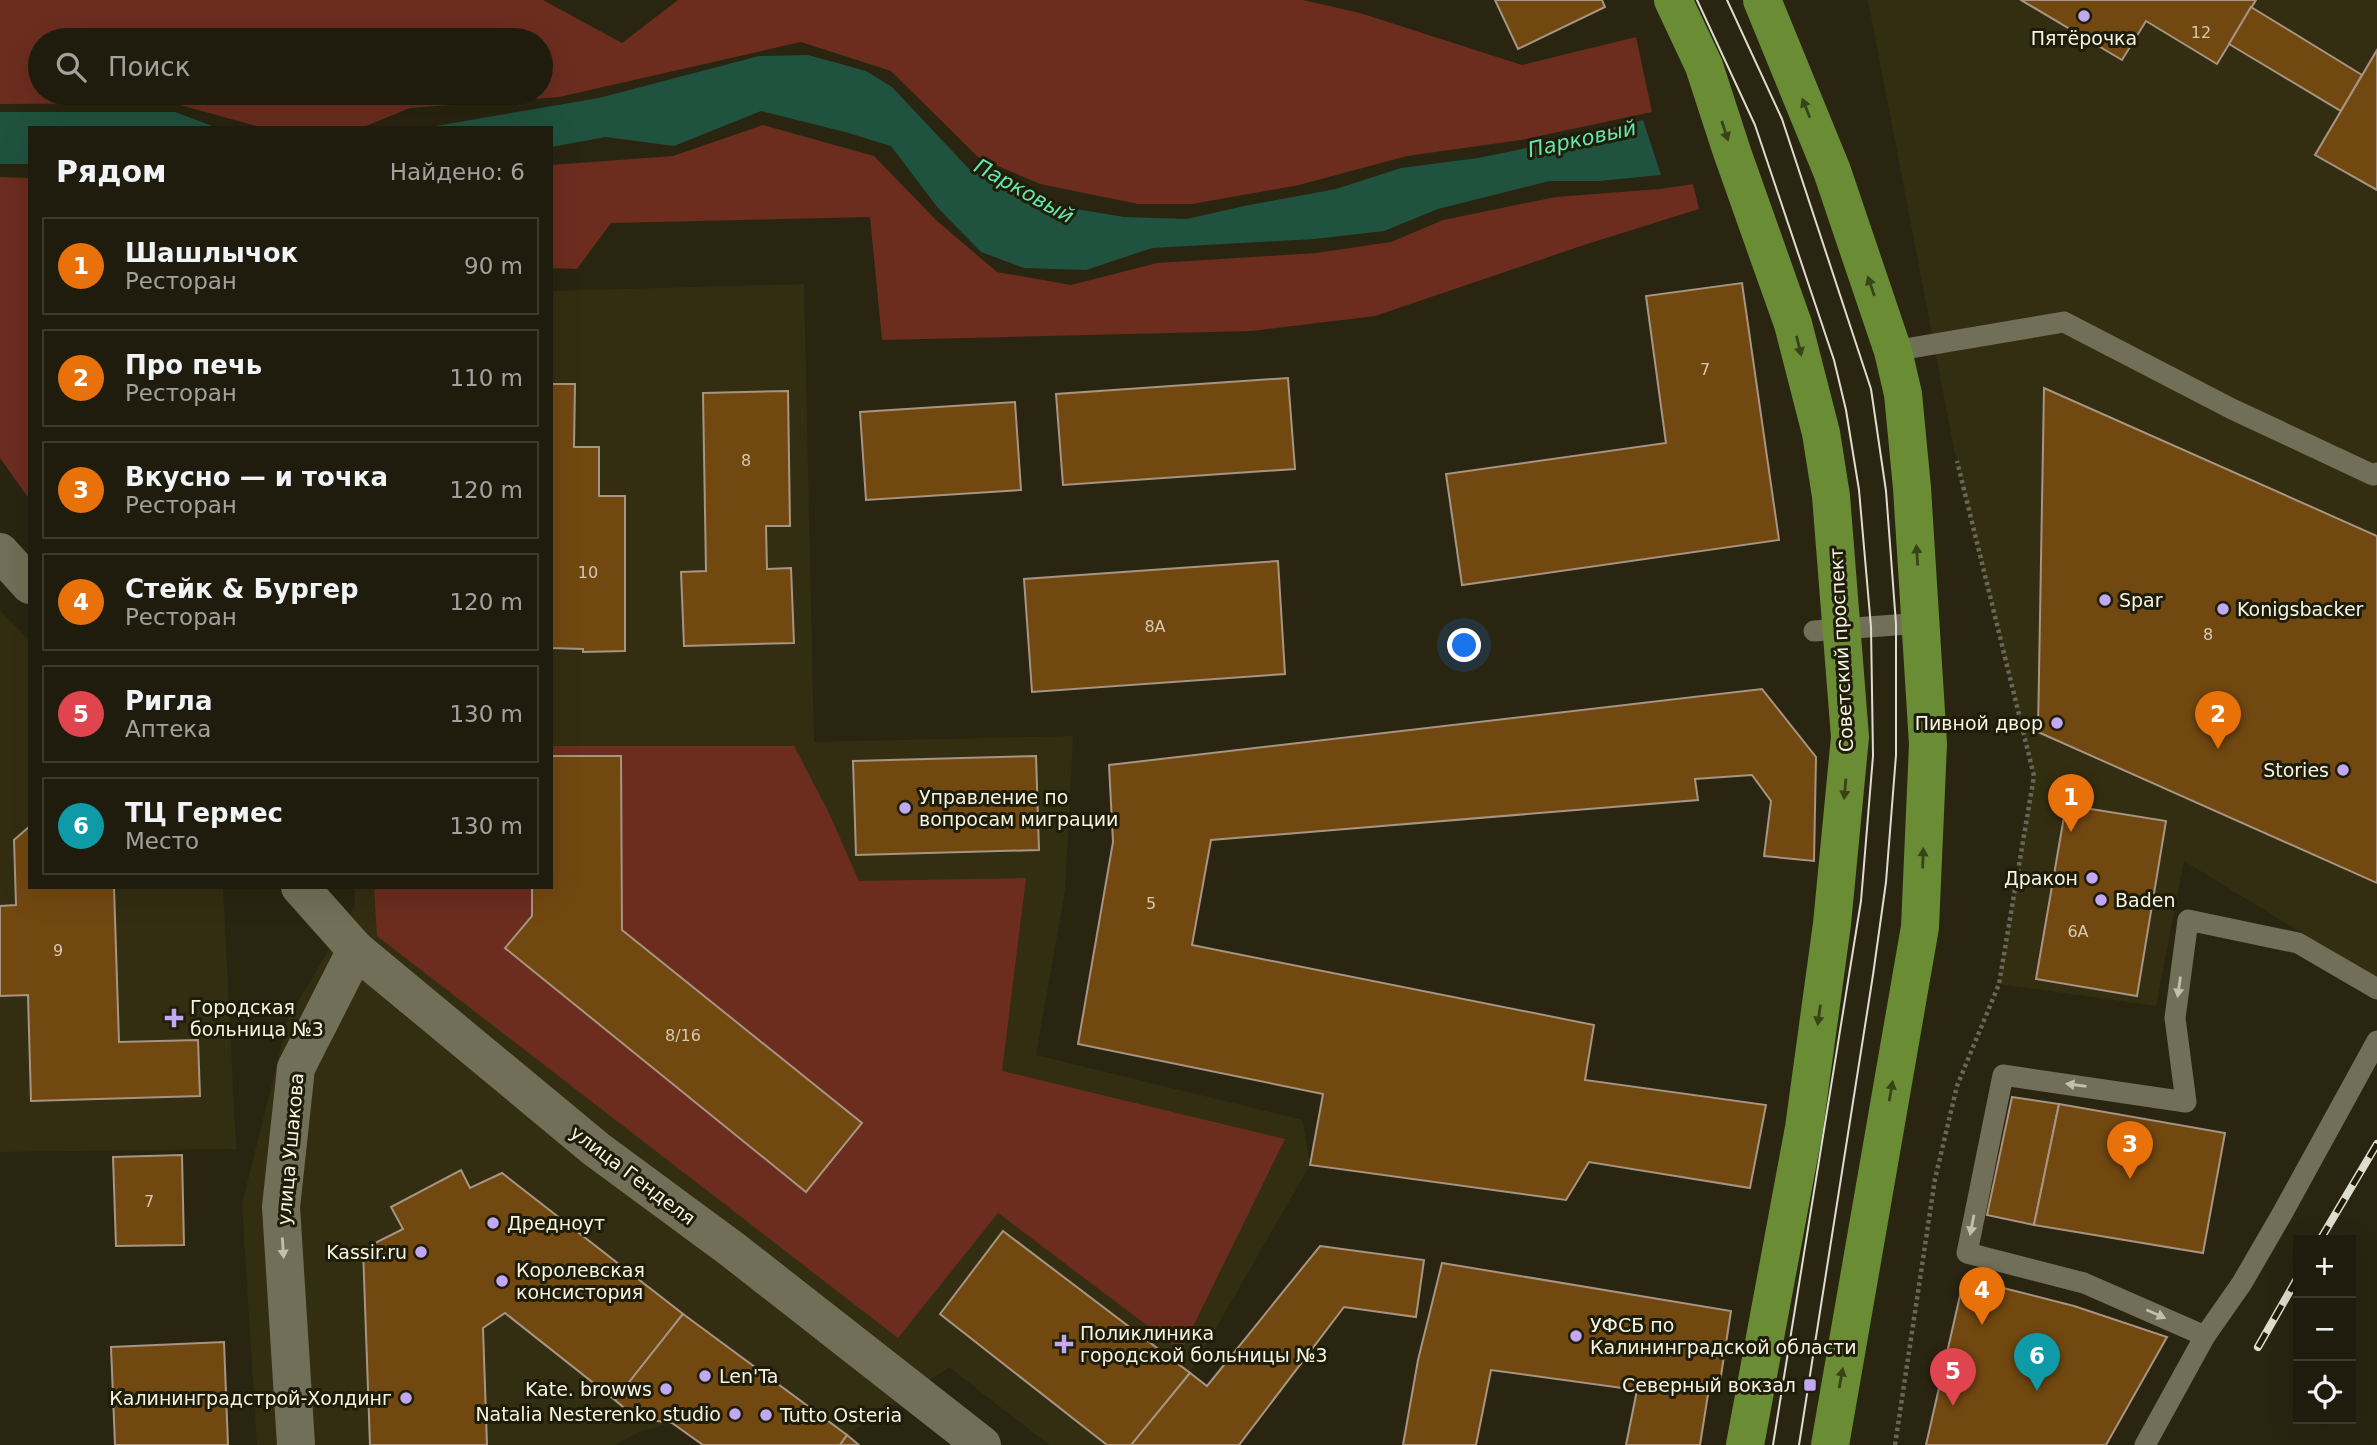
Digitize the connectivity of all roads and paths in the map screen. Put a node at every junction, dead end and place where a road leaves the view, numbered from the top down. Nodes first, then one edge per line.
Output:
1 (1673, 0) edge
2 (1762, 0) edge
3 (1893, 351) junction
4 (2377, 474) edge
5 (0, 552) edge
6 (28, 583) edge
7 (1922, 623) junction
8 (1828, 630) junction
9 (302, 889) edge
10 (356, 950) junction
11 (2377, 989) edge
12 (2377, 1041) edge
13 (2205, 1336) junction
14 (296, 1445) edge
15 (982, 1445) edge
16 (1745, 1445) edge
17 (1830, 1445) edge
18 (2145, 1445) edge

1 -> 8 main road, Советский проспект
3 -> 2 main road
3 - 4 lane
7 -> 3 main road
5 - 6 street
7 - 8 lane
17 -> 7 main road
8 -> 16 main road, Советский проспект
9 - 10 street, улица Генделя
10 -> 14 street, улица Ушакова
10 - 15 street, улица Генделя
11 -> 13 lane
12 - 13 lane
13 - 18 lane

